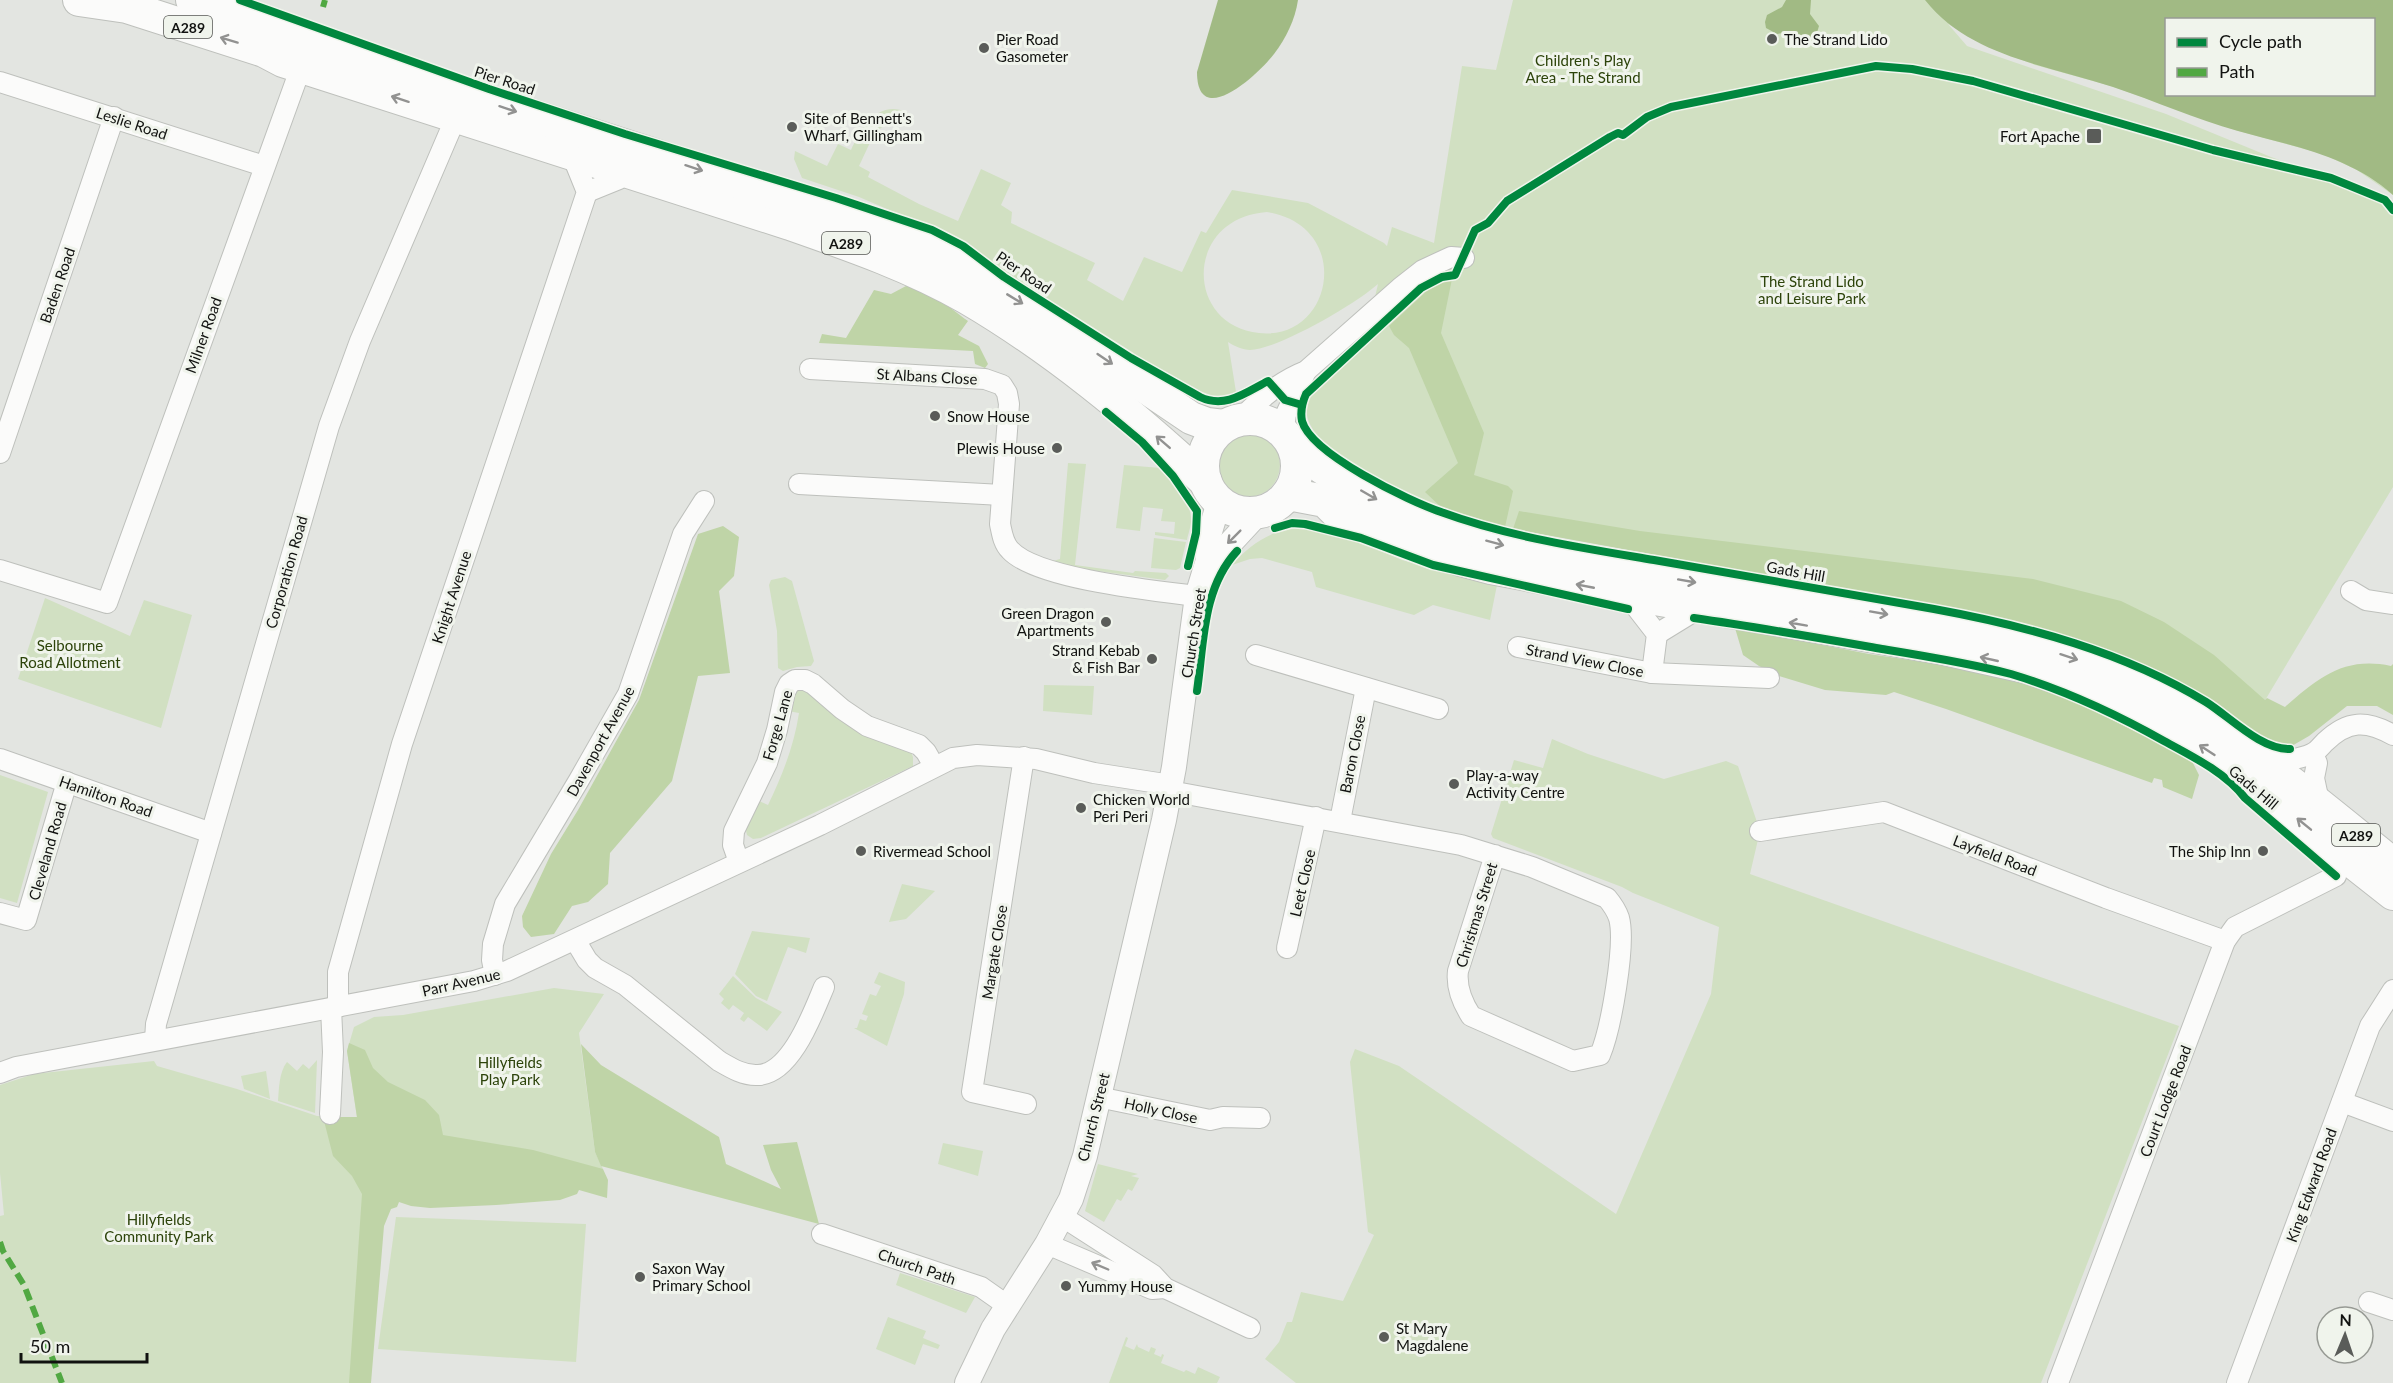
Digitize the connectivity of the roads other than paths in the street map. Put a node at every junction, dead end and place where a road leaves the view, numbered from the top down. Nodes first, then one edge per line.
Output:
1 (87, 0) edge
2 (192, 0) edge
3 (301, 67) junction
4 (0, 82) edge
5 (114, 117) junction
6 (456, 117) junction
7 (572, 155) junction
8 (264, 166) junction
9 (623, 170) junction
10 (586, 192) junction
11 (1464, 258) dead end
12 (810, 369) dead end
13 (1306, 371) junction
14 (1233, 423) junction
15 (1286, 436) junction
16 (0, 453) edge
17 (800, 484) dead end
18 (1212, 492) junction
19 (1002, 495) junction
20 (704, 501) dead end
21 (1273, 504) junction
22 (1208, 560) junction
23 (0, 570) edge
24 (2351, 591) dead end
25 (1626, 594) junction
26 (1197, 596) junction
27 (2393, 604) edge
28 (1701, 607) junction
29 (1658, 634) junction
30 (1518, 647) dead end
31 (1256, 655) dead end
32 (1652, 673) junction
33 (1769, 678) dead end
34 (1366, 688) junction
35 (1438, 709) dead end
36 (2393, 735) edge
37 (2313, 754) junction
38 (1024, 758) junction
39 (0, 759) edge
40 (934, 766) junction
41 (2271, 766) junction
42 (67, 782) junction
43 (1171, 788) junction
44 (2320, 806) junction
45 (1316, 817) junction
46 (1340, 821) junction
47 (1760, 831) dead end
48 (211, 833) junction
49 (1495, 855) junction
50 (739, 862) junction
51 (2393, 864) edge
52 (2336, 876) dead end
53 (2393, 894) edge
54 (0, 912) edge
55 (575, 940) junction
56 (2225, 941) junction
57 (1287, 948) dead end
58 (495, 975) junction
59 (824, 987) dead end
60 (2393, 990) edge
61 (334, 1007) junction
62 (155, 1040) junction
63 (0, 1073) edge
64 (1098, 1097) junction
65 (2342, 1101) junction
66 (1026, 1104) dead end
67 (330, 1114) dead end
68 (1260, 1118) dead end
69 (2393, 1121) edge
70 (1063, 1217) junction
71 (822, 1234) dead end
72 (1047, 1244) junction
73 (1165, 1288) junction
74 (2369, 1302) dead end
75 (1008, 1306) junction
76 (2393, 1310) edge
77 (1250, 1328) dead end
78 (967, 1383) edge
79 (2058, 1383) edge
80 (2237, 1383) edge

3 -> 1 main road, A289
2 -> 14 main road, Pier Road / A289
6 -> 3 main road, A289
3 - 8 street, Milner Road
4 - 5 street, Leslie Road
5 - 8 street, Leslie Road
5 - 16 street, Baden Road
6 - 7 main road, A289
6 - 48 street, Corporation Road
7 - 9 main road, A289
7 - 10 street
8 - 23 street, Milner Road
9 - 10 street
18 -> 9 main road, A289
10 - 61 street, Knight Avenue
11 - 13 street
12 - 19 street, St Albans Close
13 - 14 street
13 - 15 street
14 - 15 main road, A289
14 - 18 main road
15 - 21 main road
15 -> 41 main road, Gads Hill / A289
17 - 19 street
18 - 21 main road, A289
18 - 22 street, Church Street
19 - 26 street, St Albans Close
20 - 58 street, Davenport Avenue
21 -> 22 street
25 -> 21 main road, Gads Hill / A289
22 - 26 street, Church Street
24 - 27 street
25 - 28 main road, Gads Hill / A289
25 - 29 street
26 - 43 street, Church Street
28 - 29 street
53 -> 28 main road, Gads Hill / A289
29 - 32 street, Strand View Close
30 - 32 street, Strand View Close
31 - 34 street
32 - 33 street, Strand View Close
34 - 35 street
34 - 46 street, Baron Close
36 - 37 street
37 - 41 street
37 - 44 street
38 - 40 street
38 - 43 street
38 - 66 street, Margate Close
39 - 42 street, Hamilton Road
40 - 50 street
40 - 50 street, Forge Lane
41 - 44 main road, Gads Hill / A289
42 - 48 street, Hamilton Road
42 - 54 street, Cleveland Road
43 - 45 street, Christmas Street
43 - 64 street, Church Street
44 - 51 main road, Gads Hill / A289
45 - 46 street, Christmas Street
45 - 57 street, Leet Close
46 - 49 street, Christmas Street
47 - 56 street, Layfield Road
48 - 62 street, Corporation Road
49 - 49 street, Christmas Street
50 - 55 street
52 - 56 street, Court Lodge Road
55 - 58 street, Parr Avenue
55 - 59 street
56 - 79 street, Court Lodge Road
58 - 61 street, Parr Avenue
60 - 65 street, King Edward Road
61 - 62 street, Parr Avenue
61 - 67 street, Knight Avenue
62 - 63 street, Parr Avenue
64 - 68 street, Holly Close
64 - 70 street, Church Street
65 - 69 street
65 - 80 street, King Edward Road
70 - 72 street, Church Street
70 - 73 street
71 - 75 street, Church Path
73 -> 72 street
72 - 75 street, Church Street
73 - 77 street
74 - 76 street
75 - 78 street, Church Street

